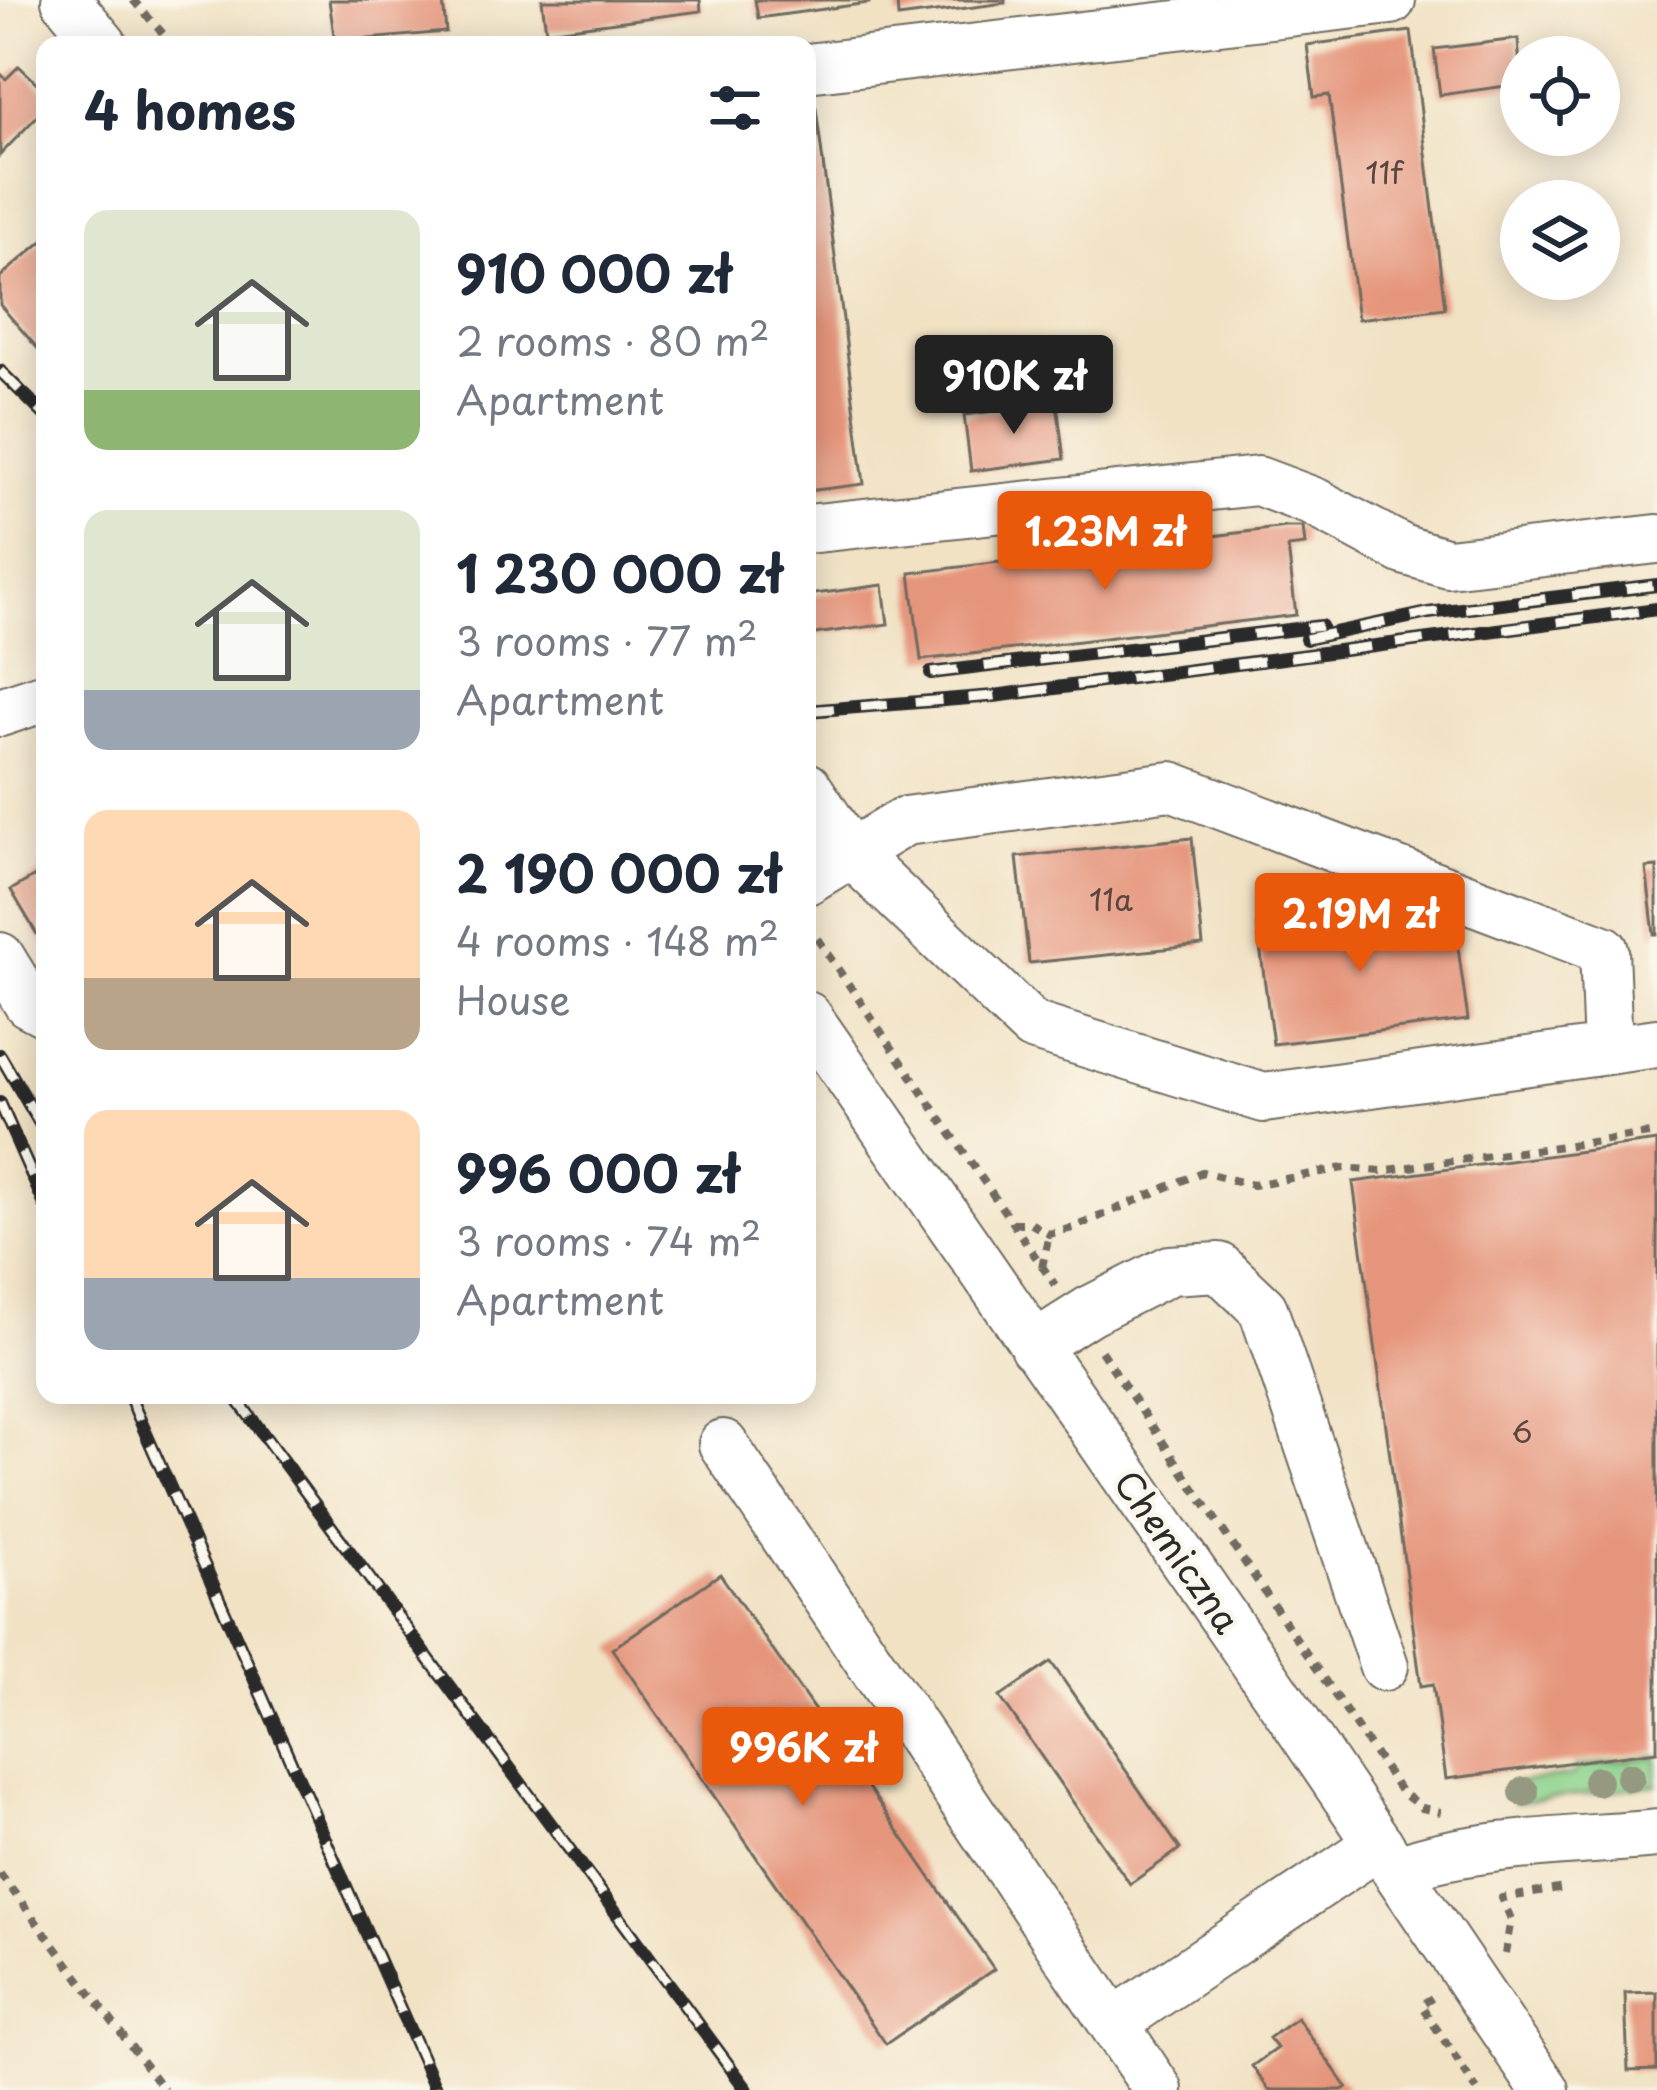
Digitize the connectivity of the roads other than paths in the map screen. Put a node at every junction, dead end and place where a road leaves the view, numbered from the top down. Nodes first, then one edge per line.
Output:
1 (66, 0) edge
2 (1391, 0) edge
3 (96, 36) edge
4 (816, 67) edge
5 (816, 528) edge
6 (1657, 539) edge
7 (36, 700) edge
8 (0, 712) edge
9 (816, 801) edge
10 (849, 851) junction
11 (816, 874) edge
12 (0, 957) edge
13 (36, 1007) edge
14 (816, 1029) edge
15 (1657, 1043) edge
16 (1608, 1050) junction
17 (1034, 1346) junction
18 (723, 1444) dead end
19 (1384, 1666) dead end
20 (1657, 1834) edge
21 (1388, 1858) junction
22 (1113, 2024) junction
23 (1158, 2090) edge
24 (1545, 2090) edge

1 - 3 street
2 - 4 street
5 - 6 street
7 - 8 street
9 - 10 street
10 - 11 street
10 - 16 street
10 - 16 street
12 - 13 street
14 - 17 street, Chemiczna
15 - 16 street
17 - 19 street
17 - 21 street, Chemiczna
18 - 22 street
20 - 21 street
21 - 22 street
21 - 24 street, Chemiczna
22 - 23 street

